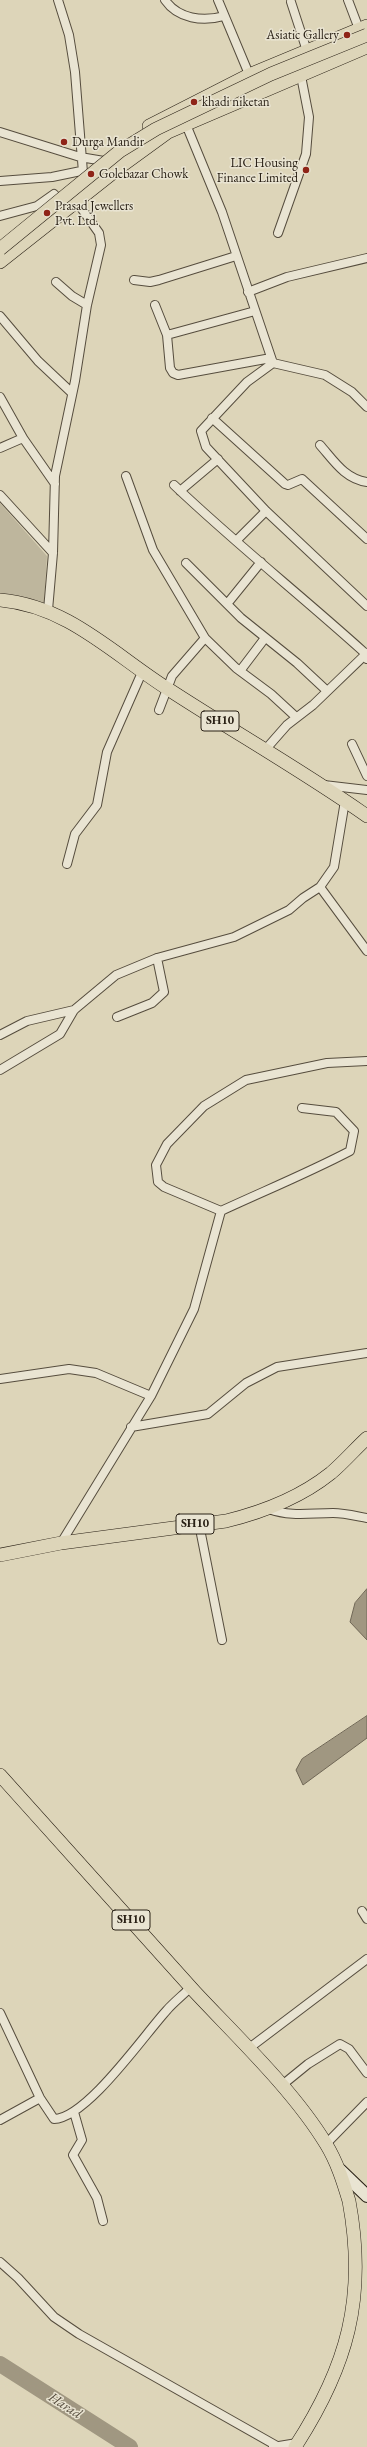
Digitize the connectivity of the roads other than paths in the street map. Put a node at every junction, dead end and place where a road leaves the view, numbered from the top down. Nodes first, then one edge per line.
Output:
1 (58, 0) edge
2 (165, 0) edge
3 (218, 0) edge
4 (348, 0) edge
5 (291, 2) dead end
6 (224, 16) junction
7 (364, 30) edge
8 (367, 47) edge
9 (307, 51) junction
10 (249, 75) junction
11 (301, 76) junction
12 (257, 94) junction
13 (180, 108) junction
14 (186, 123) junction
15 (0, 132) edge
16 (80, 157) junction
17 (100, 160) junction
18 (124, 164) junction
19 (81, 173) junction
20 (0, 181) edge
21 (57, 197) junction
22 (77, 202) junction
23 (0, 216) edge
24 (278, 233) dead end
25 (0, 241) edge
26 (0, 249) edge
27 (236, 256) junction
28 (367, 258) edge
29 (0, 262) edge
30 (134, 280) dead end
31 (56, 282) dead end
32 (248, 292) junction
33 (87, 305) junction
34 (155, 305) dead end
35 (254, 312) junction
36 (0, 316) edge
37 (167, 335) junction
38 (272, 361) junction
39 (72, 393) junction
40 (0, 397) edge
41 (367, 407) edge
42 (212, 418) junction
43 (23, 438) junction
44 (320, 445) dead end
45 (0, 448) edge
46 (218, 459) junction
47 (126, 476) dead end
48 (367, 482) edge
49 (55, 484) junction
50 (0, 495) edge
51 (266, 511) junction
52 (367, 539) edge
53 (236, 541) junction
54 (53, 553) junction
55 (262, 562) junction
56 (186, 563) dead end
57 (0, 600) edge
58 (227, 604) junction
59 (367, 606) edge
60 (51, 612) junction
61 (205, 638) junction
62 (265, 638) junction
63 (367, 655) edge
64 (142, 670) junction
65 (240, 671) junction
66 (167, 689) junction
67 (326, 690) junction
68 (159, 710) dead end
69 (296, 716) junction
70 (352, 744) dead end
71 (265, 750) junction
72 (367, 776) edge
73 (317, 783) junction
74 (367, 790) edge
75 (345, 801) junction
76 (367, 816) edge
77 (67, 864) dead end
78 (320, 887) junction
79 (367, 951) edge
80 (157, 958) junction
81 (74, 1010) junction
82 (117, 1017) dead end
83 (0, 1035) edge
84 (367, 1061) edge
85 (0, 1070) edge
86 (302, 1108) dead end
87 (221, 1210) junction
88 (367, 1353) edge
89 (0, 1379) edge
90 (151, 1396) junction
91 (132, 1427) junction
92 (367, 1438) edge
93 (269, 1508) junction
94 (367, 1518) edge
95 (199, 1524) junction
96 (61, 1543) junction
97 (0, 1555) edge
98 (222, 1640) dead end
99 (0, 1775) edge
100 (362, 1911) dead end
101 (367, 1919) edge
102 (367, 1959) edge
103 (191, 1987) junction
104 (0, 2013) edge
105 (248, 2049) junction
106 (367, 2073) edge
107 (279, 2083) junction
108 (40, 2098) junction
109 (367, 2102) edge
110 (74, 2112) junction
111 (0, 2120) edge
112 (326, 2144) junction
113 (340, 2170) junction
114 (367, 2196) edge
115 (103, 2221) dead end
116 (0, 2262) edge
117 (296, 2445) edge
118 (275, 2446) edge

1 - 16 street
2 - 6 street
3 - 6 street
4 - 7 street
5 - 9 street
6 - 10 street
7 - 9 main road
7 - 26 main road, bridge
8 - 11 main road
9 - 10 main road
10 - 12 street
10 - 13 main road
11 - 12 main road
11 - 24 street
12 - 14 main road
13 - 14 street
13 - 17 main road
14 - 18 main road
14 - 27 street
15 - 16 street
16 - 17 street
16 - 19 street
17 - 18 street
17 - 19 main road
18 - 22 main road
19 - 20 street
19 - 21 main road
19 - 22 street
21 - 22 street
21 - 23 street
21 - 25 main road
22 - 29 main road
22 - 33 street
27 - 30 street
27 - 32 street
28 - 32 street
31 - 33 street
32 - 35 street
33 - 39 street
34 - 37 street
35 - 37 street
35 - 38 street
36 - 39 street
37 - 38 street
38 - 41 street
38 - 42 street
39 - 49 street
40 - 43 street
42 - 46 street
42 - 52 street
43 - 45 street
43 - 49 street
44 - 48 street
46 - 51 street
46 - 53 street
47 - 61 street
49 - 54 street
50 - 54 street
51 - 53 street
51 - 59 street
53 - 55 street
54 - 60 street
55 - 58 street
55 - 63 street
56 - 58 street
57 - 60 main road, SH10
58 - 62 street
60 - 64 main road, SH10
61 - 65 street
61 - 66 street
62 - 65 street
62 - 67 street
63 - 67 street
64 - 66 main road, SH10
64 - 77 street
65 - 69 street
66 - 68 street
66 - 71 main road, SH10
67 - 69 street
69 - 71 street
70 - 72 street
71 - 73 main road, SH10
73 - 74 street
73 - 75 main road, SH10
75 - 76 main road, SH10
75 - 78 street
78 - 79 street
78 - 80 street
80 - 81 street
80 - 82 street
81 - 83 street
81 - 85 street
84 - 87 street
86 - 87 street
87 - 90 street
88 - 91 street
89 - 90 street
90 - 91 street
91 - 96 street
92 - 93 main road, SH10
93 - 94 street
93 - 95 main road, SH10
95 - 96 main road, SH10
95 - 98 street
96 - 97 main road, SH10
99 - 103 main road, SH10
100 - 101 street
102 - 105 street
103 - 105 main road, SH10
103 - 110 street
104 - 108 street
105 - 107 main road, SH10
106 - 107 street
107 - 112 main road, SH10
108 - 110 street
108 - 111 street
109 - 112 street
110 - 115 street
112 - 113 main road, SH10
113 - 114 street
113 - 117 main road, SH10
116 - 118 street
117 - 118 street

